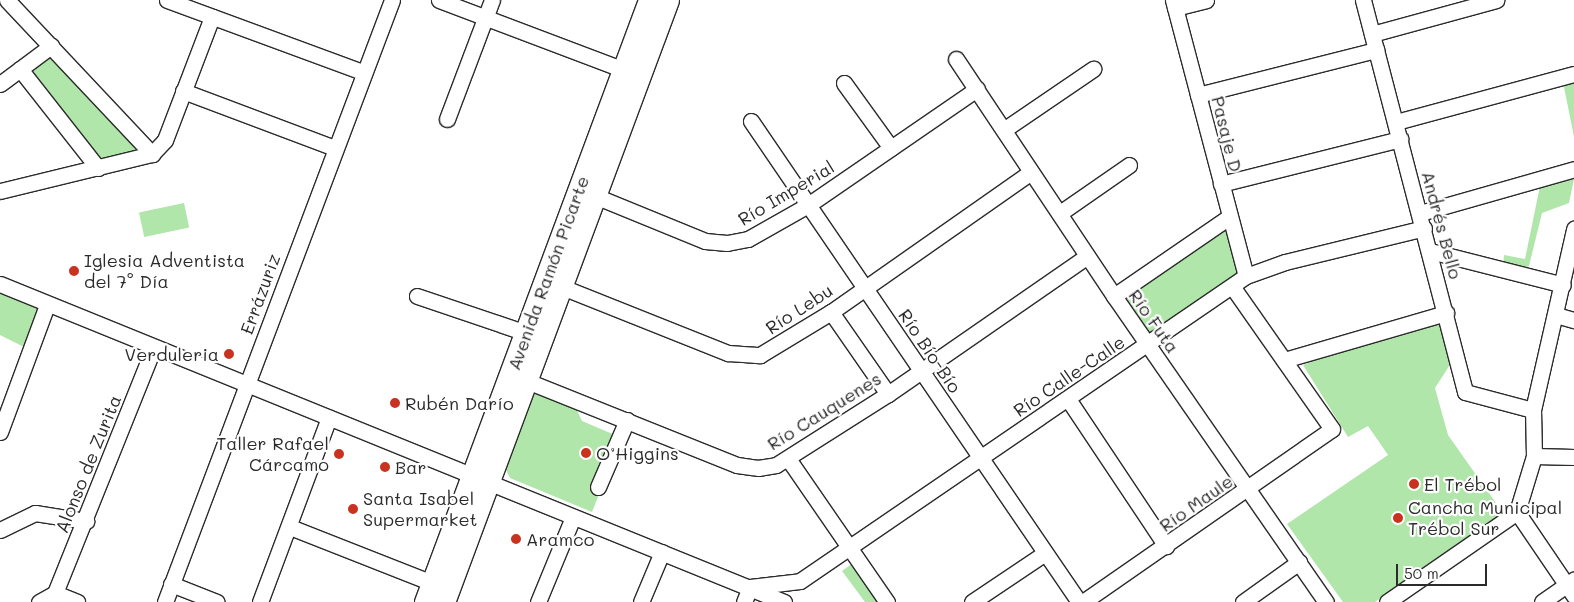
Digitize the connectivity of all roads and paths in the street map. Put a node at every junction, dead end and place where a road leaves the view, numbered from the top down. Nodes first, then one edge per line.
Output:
1 (7, 0) edge
2 (392, 0) edge
3 (439, 0) edge
4 (492, 0) edge
5 (649, 0) edge
6 (668, 0) edge
7 (1206, 0) edge
8 (1363, 0) edge
9 (1496, 0) edge
10 (173, 1) edge
11 (1174, 4) edge
12 (212, 17) junction
13 (485, 18) junction
14 (1372, 34) junction
15 (51, 46) junction
16 (1376, 50) junction
17 (956, 59) dead end
18 (20, 69) junction
19 (1093, 69) dead end
20 (624, 70) junction
21 (363, 72) junction
22 (1574, 74) edge
23 (844, 83) dead end
24 (0, 84) edge
25 (978, 89) junction
26 (183, 91) junction
27 (1198, 95) junction
28 (447, 119) dead end
29 (751, 121) dead end
30 (1396, 122) junction
31 (1005, 129) junction
32 (1400, 139) junction
33 (334, 148) junction
34 (891, 148) junction
35 (152, 154) junction
36 (1128, 165) dead end
37 (98, 168) junction
38 (1574, 169) edge
39 (1031, 172) junction
40 (1221, 184) junction
41 (0, 191) edge
42 (595, 196) junction
43 (808, 206) junction
44 (1060, 213) junction
45 (1420, 213) junction
46 (1229, 218) junction
47 (1424, 228) junction
48 (1573, 235) edge
49 (1430, 251) junction
50 (1087, 256) junction
51 (1246, 276) junction
52 (0, 284) edge
53 (1563, 285) junction
54 (1232, 286) junction
55 (562, 287) junction
56 (865, 288) junction
57 (417, 296) dead end
58 (1114, 296) junction
59 (47, 305) junction
60 (831, 312) junction
61 (1446, 314) junction
62 (1556, 315) junction
63 (1574, 320) edge
64 (526, 333) junction
65 (1148, 345) junction
66 (153, 349) junction
67 (1284, 360) junction
68 (921, 371) junction
69 (527, 381) junction
70 (248, 385) junction
71 (888, 394) junction
72 (1068, 399) junction
73 (1533, 410) junction
74 (329, 417) junction
75 (628, 420) junction
76 (0, 432) edge
77 (1534, 456) junction
78 (1574, 457) edge
79 (981, 458) junction
80 (789, 460) junction
81 (482, 477) junction
82 (598, 487) dead end
83 (1248, 490) junction
84 (1517, 512) junction
85 (573, 517) junction
86 (86, 521) junction
87 (290, 527) junction
88 (0, 530) edge
89 (1166, 546) junction
90 (849, 548) junction
91 (662, 552) junction
92 (1045, 553) junction
93 (1299, 562) junction
94 (172, 584) junction
95 (750, 587) junction
96 (1572, 587) edge
97 (428, 592) edge
98 (55, 593) junction
99 (39, 602) edge
100 (77, 602) edge
101 (165, 602) edge
102 (217, 602) edge
103 (260, 602) edge
104 (444, 602) edge
105 (538, 602) edge
106 (641, 602) edge
107 (744, 602) edge
108 (784, 602) edge
109 (887, 602) edge
110 (972, 602) edge
111 (1079, 602) edge
112 (1083, 602) edge
113 (1242, 602) edge
114 (1326, 602) edge
115 (1387, 602) edge
116 (1542, 602) edge

1 - 15 street
2 - 21 street, Errázuriz
3 - 13 street
4 - 13 street
5 - 20 highway, Avenida Ramón Picarte
6 - 42 highway, Avenida Ramón Picarte
7 - 11 street
8 - 14 street, Andrés Bello
9 - 14 street
10 - 12 street
11 - 27 street, Pasaje D
12 - 21 street
12 - 26 street
13 - 20 street
13 - 28 street
14 - 16 street, Andrés Bello
15 - 18 street
15 - 35 street
16 - 27 street
16 - 30 street, Andrés Bello
17 - 25 street, Río Futa
18 - 24 street
18 - 37 street
19 - 31 street
20 - 64 highway, Avenida Ramón Picarte
21 - 33 street, Errázuriz
22 - 30 street
23 - 34 street
25 - 31 street, Río Futa
25 - 34 street, Río Imperial
26 - 33 street
26 - 35 street
27 - 40 street, Pasaje D
29 - 43 street, Río Bío-Bío
30 - 32 street, Andrés Bello
31 - 39 street, Río Futa
32 - 40 street
32 - 45 street, Andrés Bello
33 - 70 street, Errázuriz
34 - 43 street, Río Imperial
35 - 37 street
36 - 44 street
37 - 41 street
38 - 45 street
39 - 44 street, Río Futa
39 - 56 street, Río Lebu
40 - 46 street, Pasaje D
42 - 43 street, Río Imperial
42 - 55 highway, Avenida Ramón Picarte
43 - 56 street, Río Bío-Bío
44 - 50 street, Río Futa
45 - 47 street, Andrés Bello
46 - 51 street, Pasaje D
46 - 58 street
47 - 49 street, Andrés Bello
47 - 51 street, Río Calle-Calle
48 - 53 street
49 - 53 street
49 - 61 street, Andrés Bello
50 - 58 street, Río Futa
50 - 68 street, Río Cauquenes
51 - 54 street, Río Calle-Calle
52 - 59 street
53 - 62 street
54 - 65 street, Río Calle-Calle
54 - 67 street
55 - 60 street, Río Lebu
55 - 69 highway, Avenida Ramón Picarte
56 - 60 street, Río Lebu
56 - 68 street, Río Bío-Bío
57 - 64 street
58 - 65 street, Río Futa
59 - 66 street
59 - 76 street
60 - 71 street
61 - 67 street
61 - 73 street, Andrés Bello
62 - 63 street
62 - 73 street
64 - 81 highway, Avenida Ramón Picarte
65 - 72 street, Río Calle-Calle
65 - 83 street, Río Futa
66 - 70 street
66 - 86 street, Alonso de Zurita
67 - 83 street, Río Maule
68 - 71 street, Río Cauquenes
68 - 79 street, Río Bío-Bío
69 - 75 street, Río Cauquenes
69 - 81 highway, Avenida Ramón Picarte
70 - 74 street
70 - 94 street, Errázuriz
71 - 80 street, Río Cauquenes
72 - 79 street, Río Calle-Calle
72 - 89 street
73 - 77 street
74 - 81 street
74 - 87 street
75 - 80 street, Río Cauquenes
75 - 82 street
77 - 78 street
77 - 84 street
79 - 90 street, Río Calle-Calle
79 - 92 street, Río Bío-Bío
80 - 90 street
81 - 85 street
81 - 97 highway, Avenida Ramón Picarte
81 - 104 highway, Avenida Ramón Picarte
83 - 89 street, Río Maule
83 - 93 street, Río Futa
84 - 96 street
84 - 115 street
85 - 91 street
85 - 105 street
86 - 88 street
86 - 98 street, Alonso de Zurita
87 - 97 street
87 - 103 street
89 - 112 street, Río Maule
90 - 95 street, Río Calle-Calle
90 - 109 street
91 - 95 street
91 - 106 street
92 - 110 street
92 - 111 street, Río Bío-Bío
93 - 113 street
93 - 114 street, Río Futa
94 - 101 street, Errázuriz
94 - 102 street
95 - 107 street
95 - 108 street
96 - 116 street
98 - 99 street
98 - 100 street

